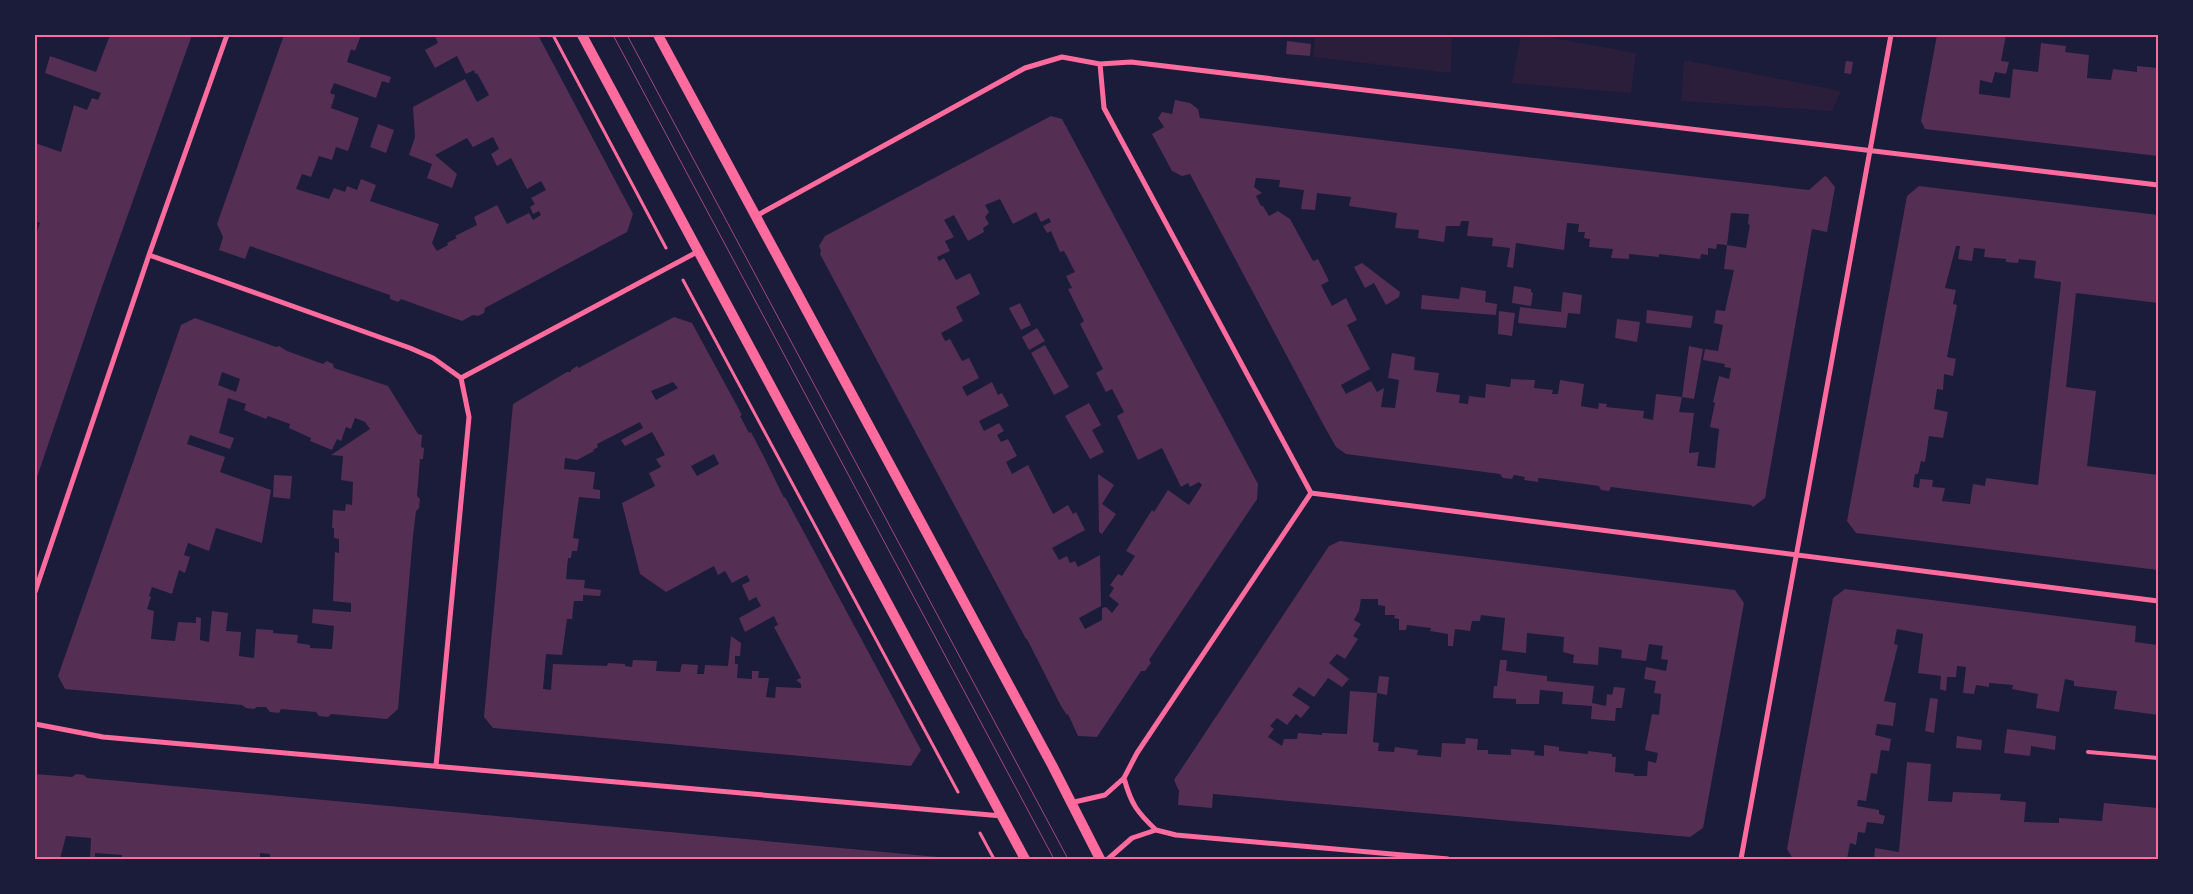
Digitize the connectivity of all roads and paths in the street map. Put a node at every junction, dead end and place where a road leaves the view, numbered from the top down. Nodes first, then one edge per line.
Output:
1 (228, 35) edge
2 (553, 35) edge
3 (582, 35) edge
4 (658, 35) edge
5 (1891, 35) edge
6 (1100, 64) junction
7 (1871, 152) junction
8 (2158, 185) edge
9 (756, 216) junction
10 (699, 250) junction
11 (149, 255) junction
12 (674, 264) junction
13 (461, 378) junction
14 (1311, 493) junction
15 (1797, 555) junction
16 (35, 592) edge
17 (2158, 601) edge
18 (35, 724) edge
19 (2088, 752) dead end
20 (2158, 758) edge
21 (436, 766) junction
22 (1124, 778) junction
23 (1070, 803) junction
24 (968, 812) junction
25 (1002, 816) junction
26 (1156, 830) junction
27 (994, 859) edge
28 (1025, 859) edge
29 (1100, 859) edge
30 (1108, 859) edge
31 (1448, 859) edge
32 (1741, 859) edge

1 - 11 street
2 - 12 path
3 - 10 main road
4 - 9 main road
5 - 7 street
6 - 7 street
6 - 9 street
6 - 14 street
7 - 8 street
7 - 15 street
9 - 23 main road
10 - 12 street
10 - 25 main road
11 - 13 street
11 - 16 street
12 - 13 street
12 - 24 path
13 - 21 street
14 - 15 street
14 - 22 street
15 - 17 street
15 - 32 street
18 - 21 street
19 - 20 lane
21 - 24 street
22 - 23 street
22 - 26 street
23 - 29 main road
24 - 25 street
24 - 27 path
25 - 28 main road
26 - 30 street
26 - 31 street

